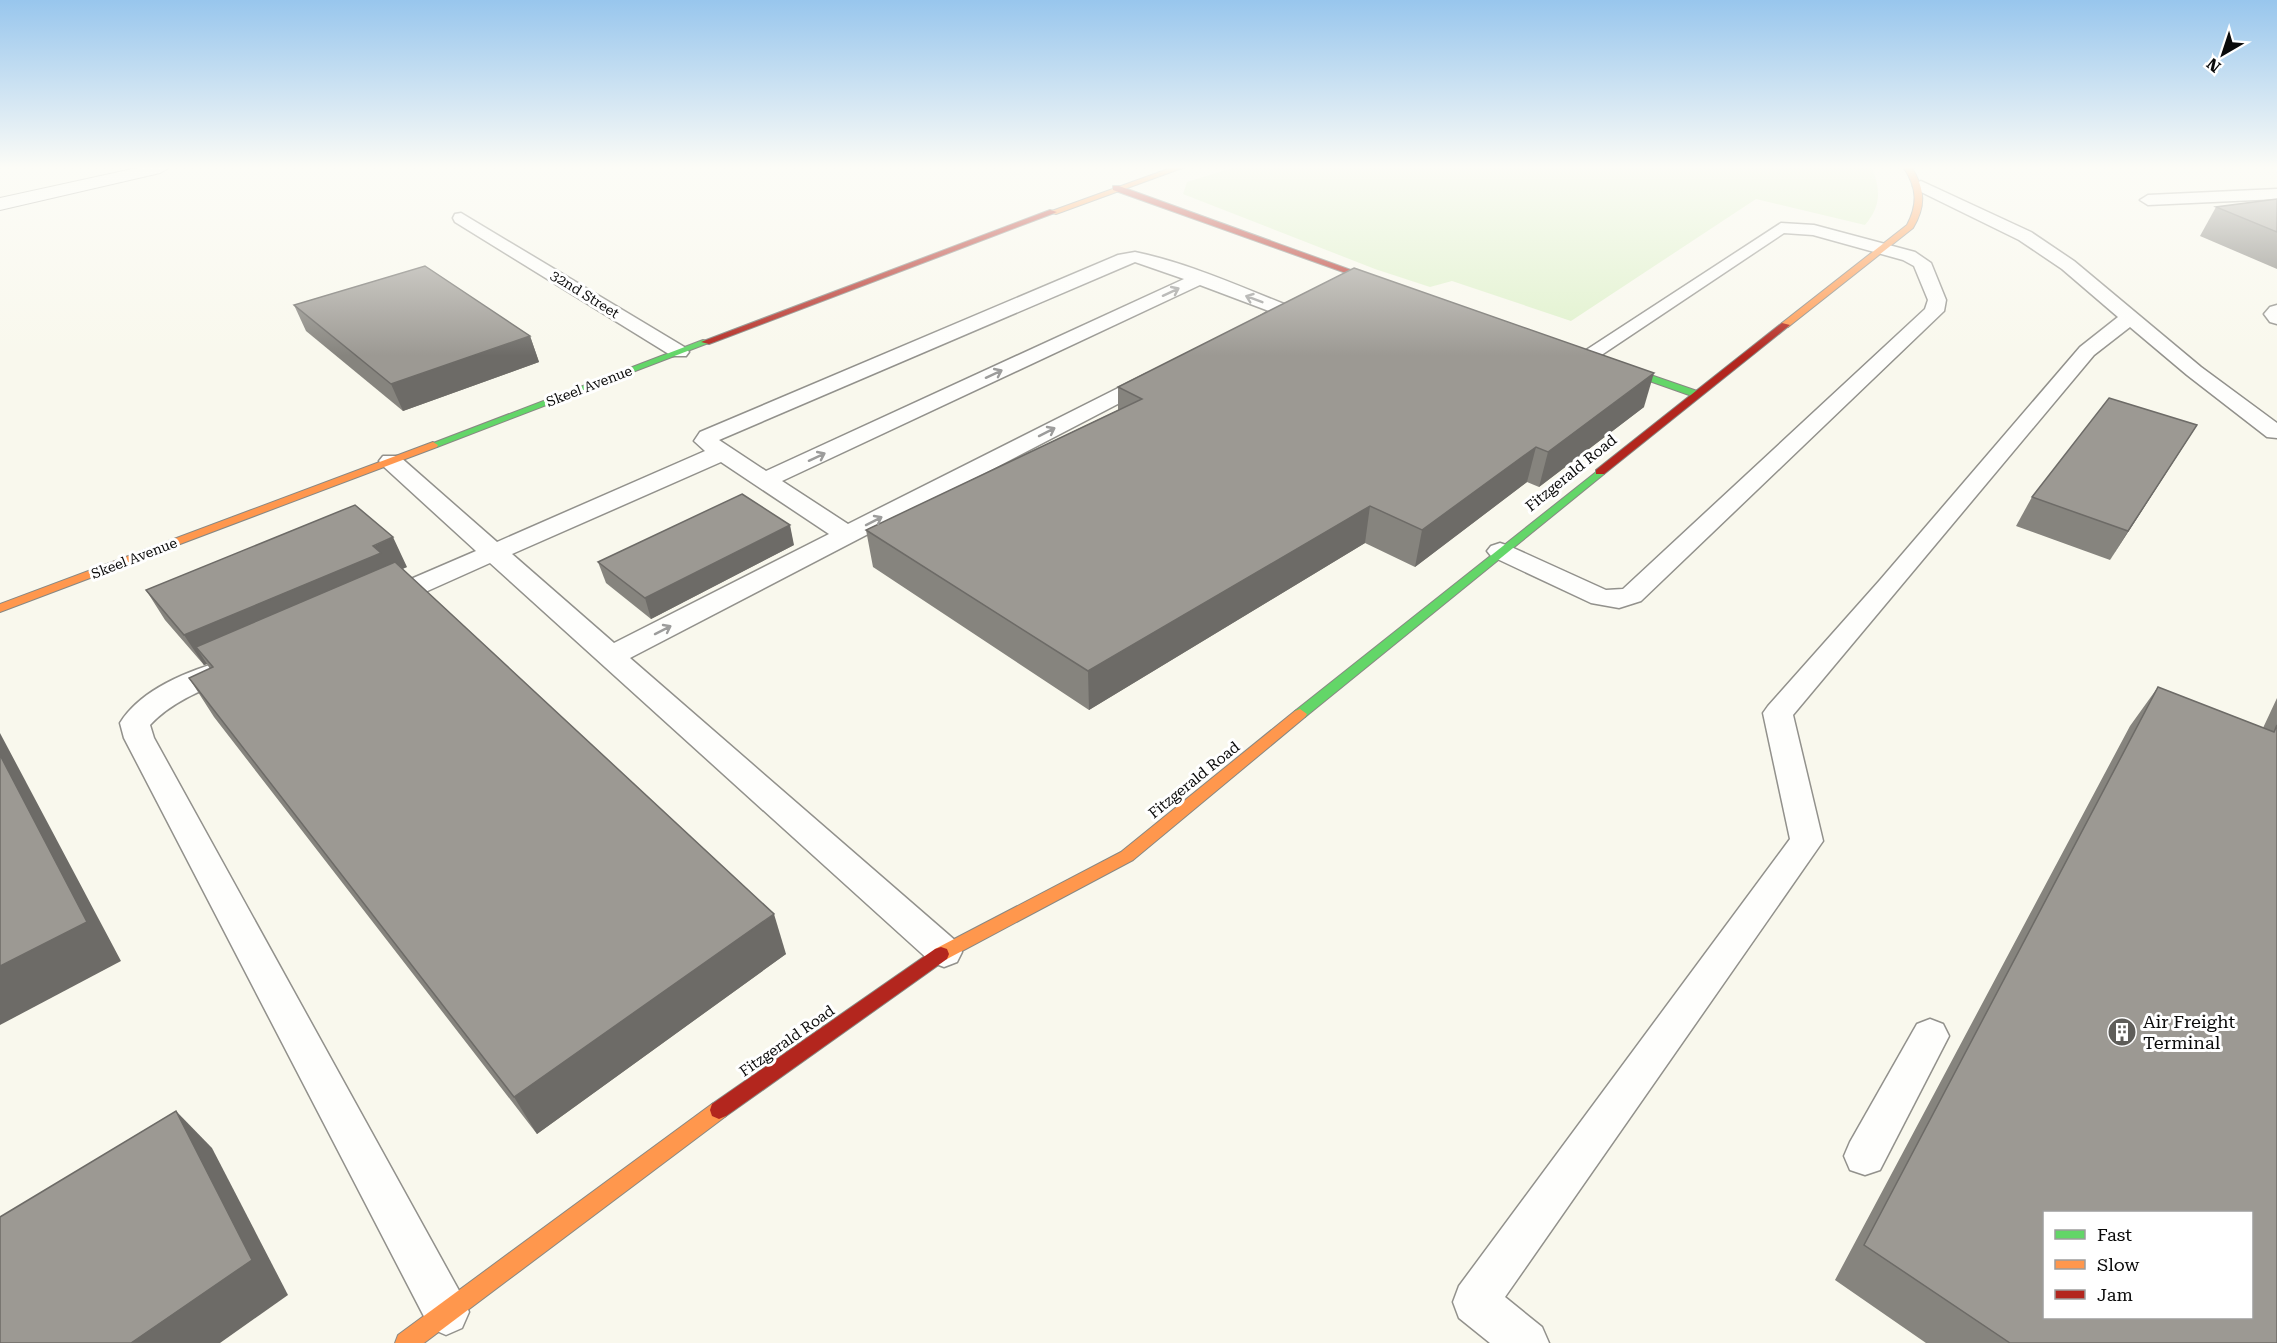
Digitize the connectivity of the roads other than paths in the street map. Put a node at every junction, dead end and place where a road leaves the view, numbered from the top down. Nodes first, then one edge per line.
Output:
1 (482, 231) edge
2 (1002, 231) edge
3 (1236, 231) edge
4 (1777, 231) edge
5 (1817, 231) edge
6 (1904, 231) edge
7 (2014, 231) edge
8 (1881, 248) junction
9 (1357, 274) junction
10 (1200, 278) junction
11 (1336, 284) edge
12 (1400, 289) edge
13 (1306, 300) edge
14 (1285, 310) junction
15 (2277, 311) edge
16 (2130, 317) junction
17 (2277, 318) edge
18 (1242, 332) edge
19 (679, 352) junction
20 (1581, 354) joint
21 (1168, 371) edge
22 (1696, 394) junction
23 (2275, 432) dead end
24 (721, 453) junction
25 (391, 461) junction
26 (764, 481) junction
27 (848, 535) junction
28 (1500, 551) junction
29 (494, 553) junction
30 (0, 608) edge
31 (363, 610) edge
32 (611, 656) junction
33 (254, 657) edge
34 (944, 952) junction
35 (1930, 1036) dead end
36 (1864, 1156) dead end
37 (446, 1312) junction
38 (406, 1343) edge
39 (1526, 1343) edge

1 - 19 lane, 32nd Street
2 - 19 street, Skeel Avenue
3 - 9 street
4 - 20 lane
5 - 8 lane
6 - 8 street, Fitzgerald Road
7 - 16 lane
8 - 22 street, Fitzgerald Road
8 - 28 lane
9 - 11 lane
9 - 12 street
14 -> 10 lane
10 - 24 lane
26 -> 10 lane
13 - 14 lane
14 - 18 lane
15 - 17 lane
16 - 23 lane
16 - 39 lane
19 - 25 street, Skeel Avenue
20 - 22 street
27 -> 21 lane
22 - 28 street, Fitzgerald Road
24 - 26 lane
24 - 29 lane
25 - 29 lane
25 - 30 street, Skeel Avenue
26 - 27 lane
32 -> 27 lane
28 - 34 street, Fitzgerald Road
29 - 31 lane
29 - 32 lane
32 - 34 lane
33 - 37 lane
34 - 37 street, Fitzgerald Road
35 - 36 lane
37 - 38 street, Fitzgerald Road

